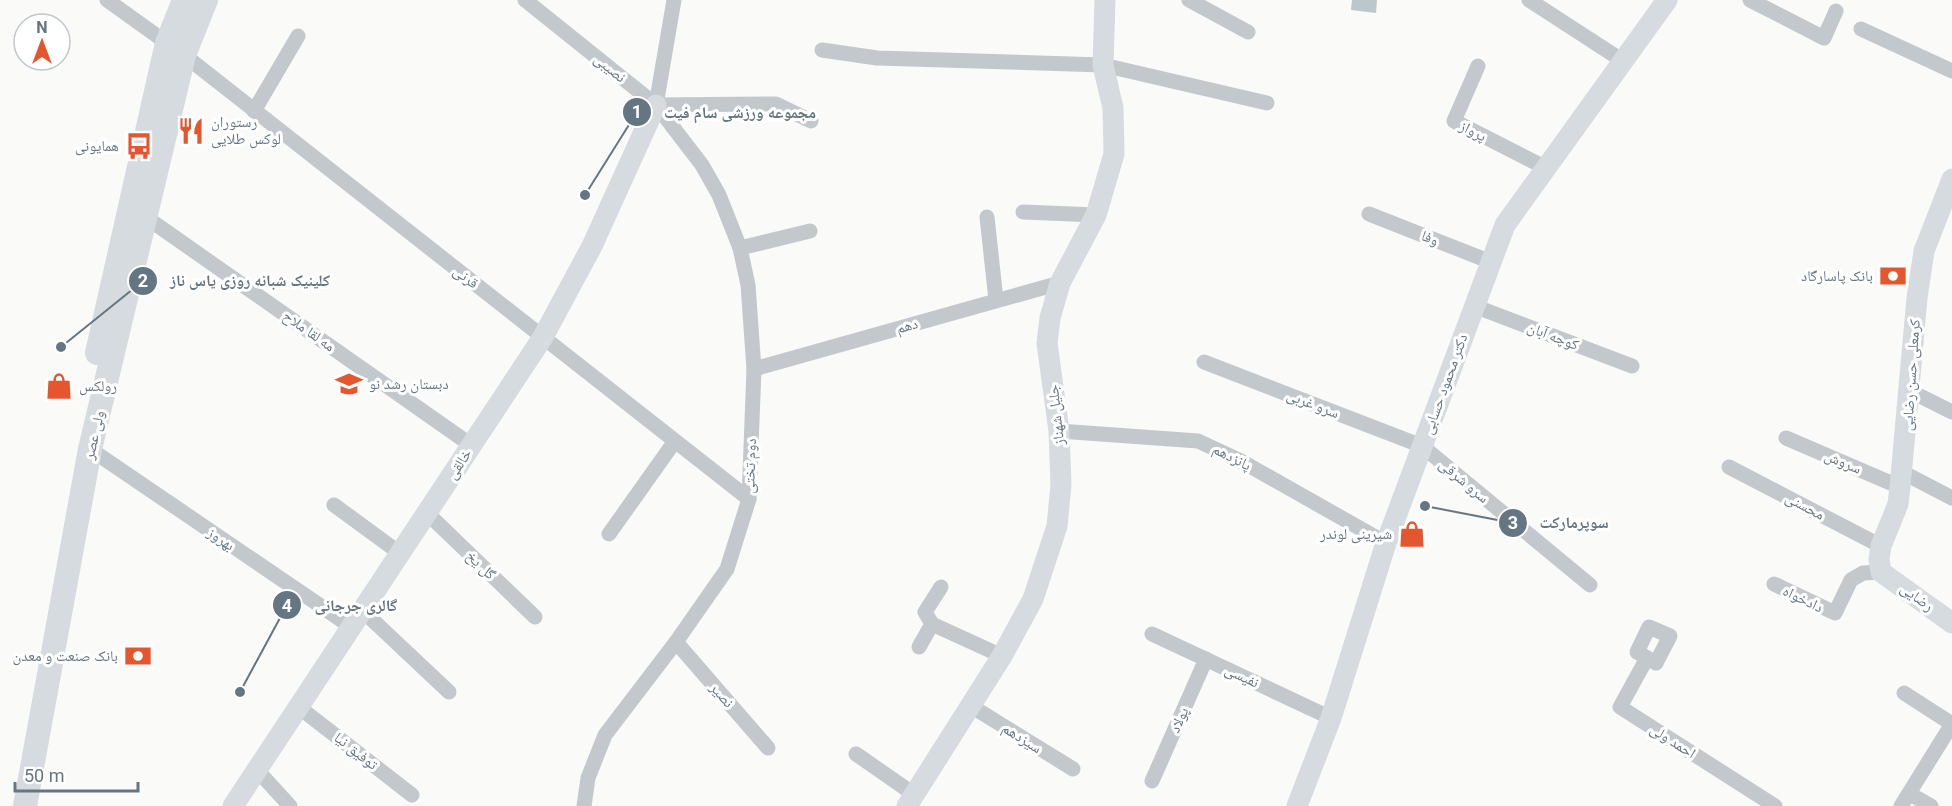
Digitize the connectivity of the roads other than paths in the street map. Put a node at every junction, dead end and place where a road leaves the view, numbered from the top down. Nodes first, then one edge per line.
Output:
1 (106, 0) edge
2 (184, 0) edge
3 (206, 0) edge
4 (525, 0) edge
5 (674, 0) edge
6 (1106, 0) edge
7 (1189, 0) edge
8 (1529, 0) edge
9 (1666, 0) edge
10 (1750, 0) edge
11 (1836, 10) dead end
12 (1861, 28) dead end
13 (1248, 32) dead end
14 (298, 36) dead end
15 (175, 49) junction
16 (822, 50) dead end
17 (1623, 61) junction
18 (1103, 66) junction
19 (1478, 66) dead end
20 (1952, 71) edge
21 (1267, 103) dead end
22 (656, 105) junction
23 (254, 111) junction
24 (811, 121) dead end
25 (1546, 168) junction
26 (1952, 179) edge
27 (1023, 212) dead end
28 (1369, 213) dead end
29 (1096, 215) junction
30 (987, 217) dead end
31 (147, 218) junction
32 (810, 231) dead end
33 (740, 248) junction
34 (1491, 262) junction
35 (1060, 283) junction
36 (996, 300) junction
37 (1474, 306) junction
38 (543, 337) junction
39 (1204, 362) dead end
40 (1632, 366) dead end
41 (754, 369) junction
42 (1910, 391) junction
43 (1952, 412) edge
44 (1059, 431) junction
45 (1786, 438) dead end
46 (675, 441) junction
47 (471, 445) junction
48 (1422, 446) junction
49 (90, 449) junction
50 (1729, 466) dead end
51 (1901, 479) junction
52 (1952, 498) edge
53 (749, 499) junction
54 (334, 505) dead end
55 (427, 513) junction
56 (609, 534) dead end
57 (1386, 543) junction
58 (1881, 546) junction
59 (401, 554) junction
60 (1881, 572) junction
61 (1774, 584) dead end
62 (1590, 585) dead end
63 (941, 587) dead end
64 (535, 617) dead end
65 (358, 620) junction
66 (1952, 623) edge
67 (932, 624) junction
68 (1152, 634) dead end
69 (676, 642) junction
70 (919, 647) dead end
71 (1002, 656) junction
72 (1647, 658) dead end
73 (1206, 659) junction
74 (449, 692) dead end
75 (1904, 693) dead end
76 (970, 706) junction
77 (300, 708) junction
78 (1331, 718) junction
79 (1952, 724) edge
80 (768, 747) dead end
81 (856, 754) dead end
82 (1073, 769) dead end
83 (258, 771) junction
84 (1152, 781) dead end
85 (412, 795) dead end
86 (911, 800) edge
87 (1906, 800) edge
88 (12, 806) edge
89 (25, 806) edge
90 (233, 806) edge
91 (290, 806) edge
92 (584, 806) edge
93 (1298, 806) edge
94 (1775, 806) edge
95 (1931, 806) edge

1 - 15 street, قرنی
2 - 15 main road, ولی عصر
3 - 15 main road, ولی عصر
4 - 22 street, نصیبی
5 - 22 street
6 - 18 street, جلیل شهناز
7 - 13 street
8 - 17 street
9 - 17 street, دکتر محمود حسابی
10 - 11 street
12 - 20 street
14 - 23 street
15 - 23 street, قرنی
15 - 31 main road, ولی عصر
15 - 88 main road, ولی عصر
16 - 18 street
17 - 25 street, دکتر محمود حسابی
18 - 21 street
18 - 29 street, جلیل شهناز
19 - 25 street, پرواز
22 - 24 street
22 - 33 street, دوم تختی
22 - 38 street, خالقی
23 - 38 street, قرنی
25 - 34 street, دکتر محمود حسابی
26 - 42 street, کرمعلی حسن رضایی
27 - 29 street
28 - 34 street, وفا
29 - 35 street, جلیل شهناز
30 - 36 street
31 - 47 street, مه لقا ملاح
31 - 49 main road, ولی عصر
32 - 33 street
33 - 41 street, دوم تختی
34 - 37 street, دکتر محمود حسابی
35 - 36 street, دهم
35 - 44 street, جلیل شهناز
36 - 41 street, دهم
37 - 40 street, کوچه آبان
37 - 48 street, دکتر محمود حسابی
38 - 46 street, قرنی
38 - 47 street, خالقی
39 - 48 street, سرو غربی
41 - 53 street, دوم تختی
42 - 43 street
42 - 51 street, کرمعلی حسن رضایی
44 - 57 street, پانزدهم
44 - 71 street, جلیل شهناز
45 - 51 street, سروش
46 - 53 street, قرنی
46 - 56 street
47 - 55 street, خالقی
48 - 57 street, دکتر محمود حسابی
48 - 62 street, سرو شرقی
49 - 65 street, بهروز
49 - 89 main road, ولی عصر
50 - 58 street, محسنی
51 - 52 street, سروش
51 - 58 street, کرمعلی حسن رضایی
53 - 69 street, دوم تختی
54 - 59 street
55 - 59 street, خالقی
55 - 64 street, گل یخ
57 - 78 street, دکتر محمود حسابی
58 - 60 street, کرمعلی حسن رضایی
59 - 65 street, خالقی
60 - 61 street, دادخواه
60 - 66 street, رضایی
63 - 67 street
65 - 74 street, بهروز
65 - 77 street, خالقی
67 - 70 street
67 - 71 street
68 - 73 street, نفیسی
69 - 80 street, نصیر
69 - 92 street, دوم تختی
71 - 76 street, جلیل شهناز
72 - 94 street, احمد ولی
73 - 78 street, نفیسی
73 - 84 street, پولاد
75 - 79 street
76 - 82 street, سیزدهم
76 - 86 street, جلیل شهناز
77 - 83 street, خالقی
77 - 85 street, توفیق نیا
78 - 93 street, دکتر محمود حسابی
79 - 87 street
81 - 86 street
83 - 90 street, خالقی
83 - 91 street
87 - 95 street

